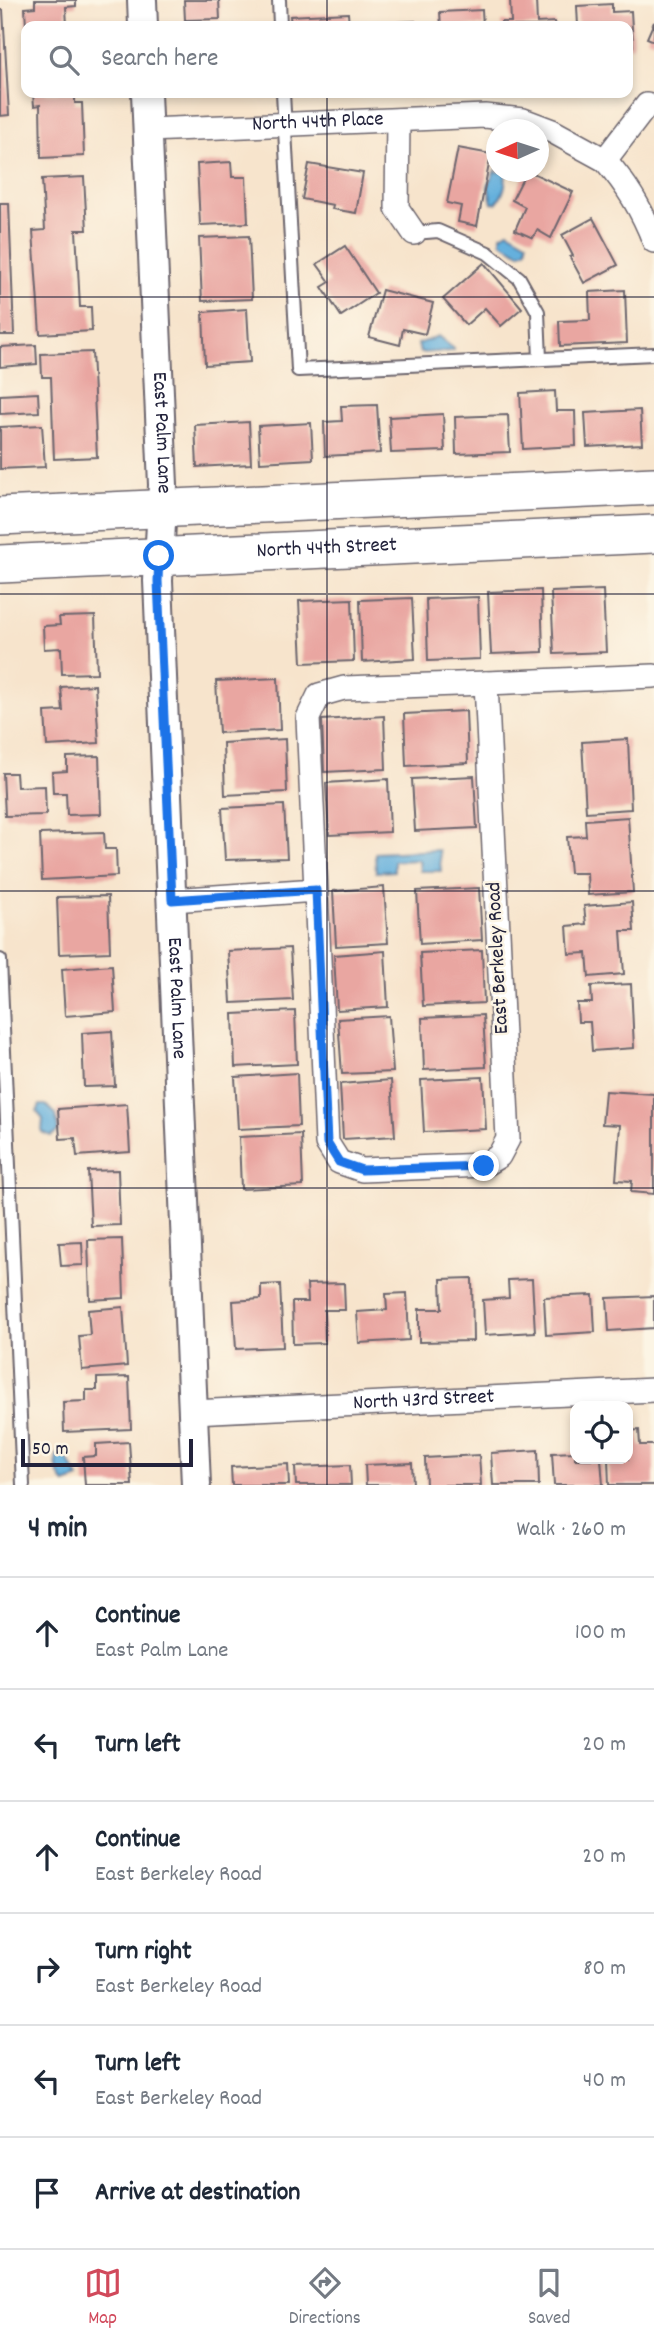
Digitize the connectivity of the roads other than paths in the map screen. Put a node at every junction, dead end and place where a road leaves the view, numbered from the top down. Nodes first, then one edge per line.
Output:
1 (142, 0) edge
2 (279, 0) edge
3 (143, 21) edge
4 (280, 21) edge
5 (146, 98) edge
6 (283, 98) edge
7 (647, 105) dead end
8 (398, 120) junction
9 (284, 125) junction
10 (148, 130) junction
11 (605, 160) junction
12 (414, 233) joint
13 (654, 241) edge
14 (654, 354) edge
15 (540, 359) junction
16 (654, 486) edge
17 (161, 509) junction
18 (0, 516) edge
19 (654, 534) edge
20 (159, 556) junction
21 (0, 564) edge
22 (654, 676) edge
23 (486, 683) junction
24 (316, 890) junction
25 (172, 900) junction
26 (0, 960) edge
27 (654, 1390) edge
28 (193, 1412) junction
29 (23, 1485) edge
30 (196, 1485) edge

1 - 3 street
2 - 4 lane
5 - 10 street, East Palm Lane
6 - 9 lane
7 - 11 street
8 - 9 street, North 44th Place
8 - 11 street, North 44th Place
8 - 12 street
9 - 10 street, North 44th Place
9 - 15 lane
10 - 17 street, East Palm Lane
11 - 13 street
12 - 15 lane
14 - 15 lane
16 - 17 main road
17 - 18 main road
17 - 20 street, East Palm Lane
19 - 20 main road, North 44th Street
20 - 21 main road, North 44th Street
20 - 25 street, East Palm Lane
22 - 23 street
23 - 24 street, East Berkeley Road
23 - 24 street, East Berkeley Road
24 - 25 street
25 - 28 street, East Palm Lane
26 - 29 lane
27 - 28 street, North 43rd Street
28 - 30 street, East Palm Lane

